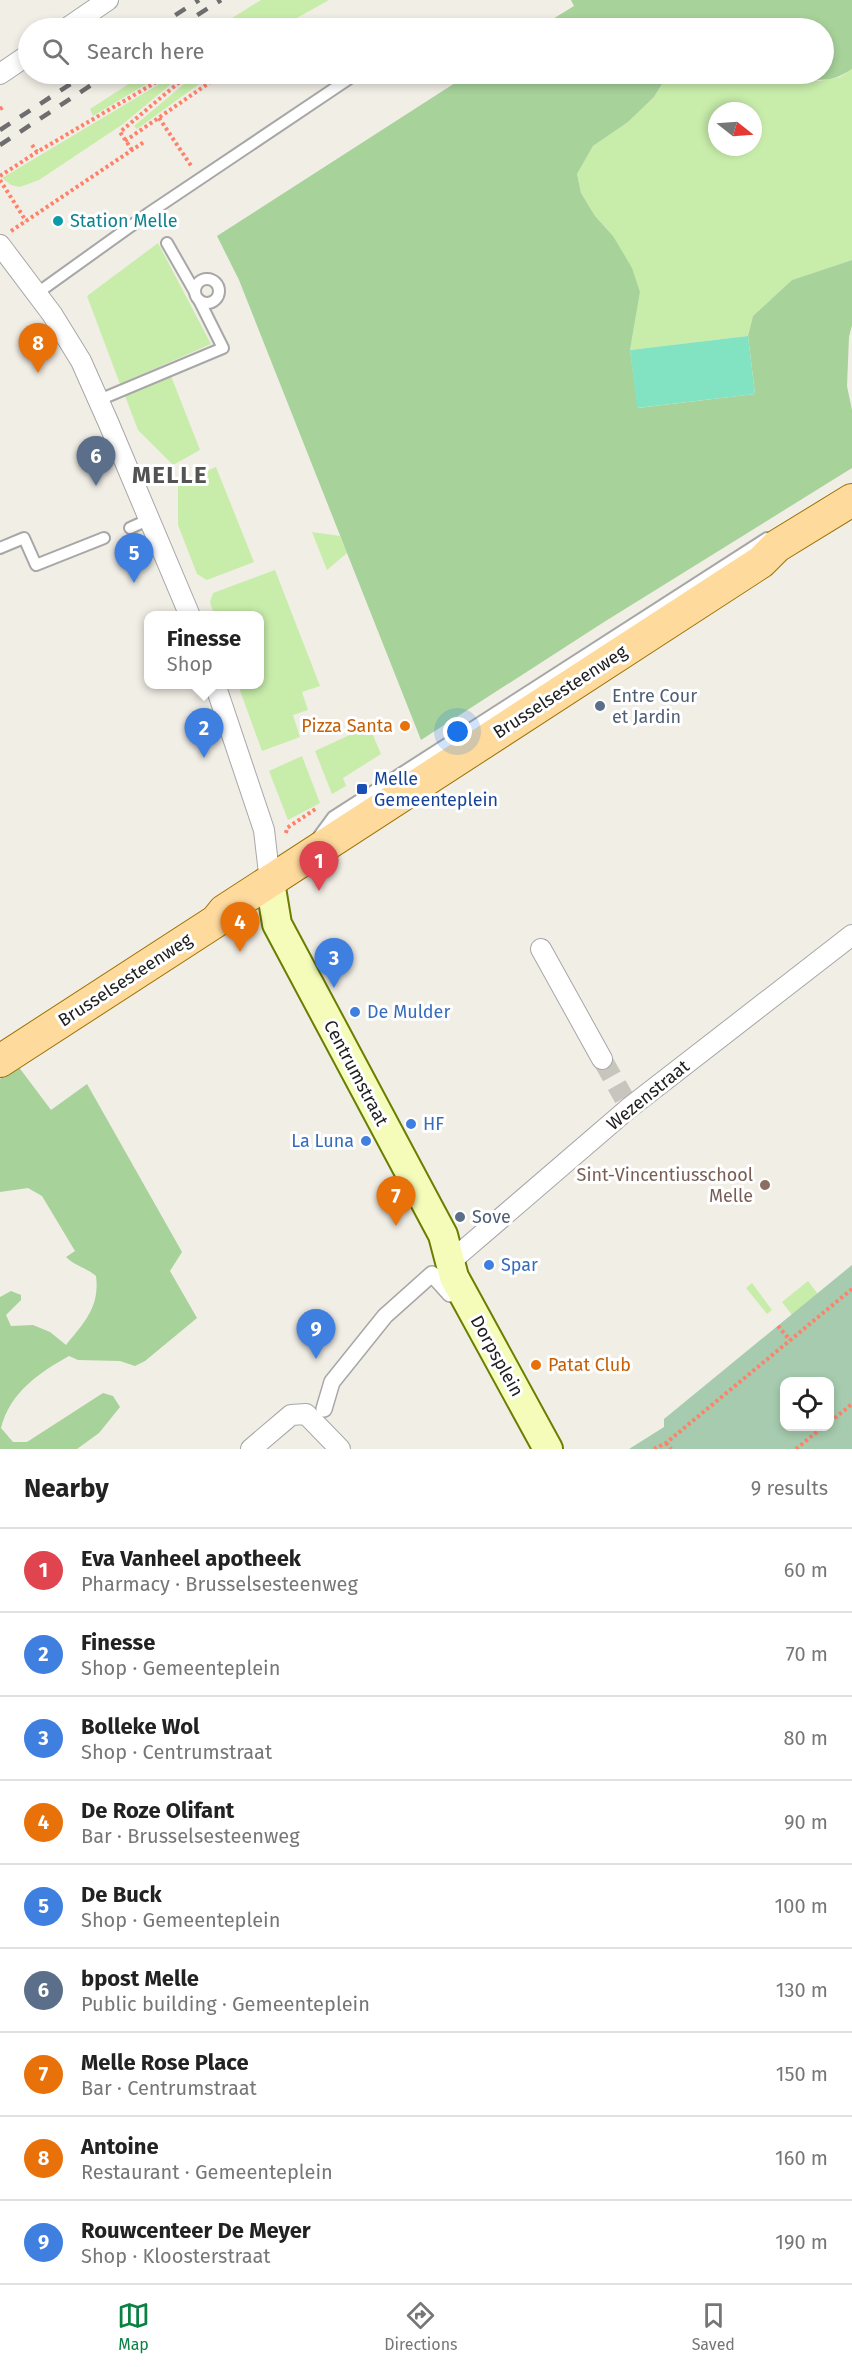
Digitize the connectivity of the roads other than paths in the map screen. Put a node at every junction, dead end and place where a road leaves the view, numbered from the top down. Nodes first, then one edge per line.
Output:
1 (108, 0) edge
2 (82, 18) edge
3 (18, 62) edge
4 (0, 74) edge
5 (341, 84) edge
6 (2, 243) edge
7 (167, 243) dead end
8 (36, 294) junction
9 (99, 400) junction
10 (852, 495) edge
11 (841, 501) edge
12 (150, 519) junction
13 (852, 524) edge
14 (130, 528) dead end
15 (778, 531) dead end
16 (104, 538) dead end
17 (0, 548) edge
18 (761, 562) junction
19 (188, 611) edge
20 (217, 689) edge
21 (301, 861) junction
22 (270, 882) junction
23 (852, 935) edge
24 (541, 950) dead end
25 (602, 1059) tunnel mouth
26 (0, 1061) edge
27 (450, 1262) junction
28 (450, 1294) dead end
29 (324, 1409) dead end
30 (251, 1449) edge
31 (340, 1449) edge
32 (548, 1449) edge

1 - 2 street
3 - 4 street
5 - 8 lane
6 - 8 street
7 - 9 lane
8 - 9 street
9 - 12 street
10 - 11 lane
11 - 18 main road, Brusselsesteenweg
12 - 14 lane
12 - 19 street
13 - 18 main road, Brusselsesteenweg
15 - 21 lane
16 - 17 lane
18 - 21 main road, Brusselsesteenweg
20 - 22 street
21 - 22 main road, Brusselsesteenweg
22 - 26 main road, Brusselsesteenweg
22 - 27 main road, Centrumstraat
23 - 27 street, Wezenstraat
24 - 25 street
27 - 32 main road, Dorpsplein
28 - 29 street
30 - 31 street

